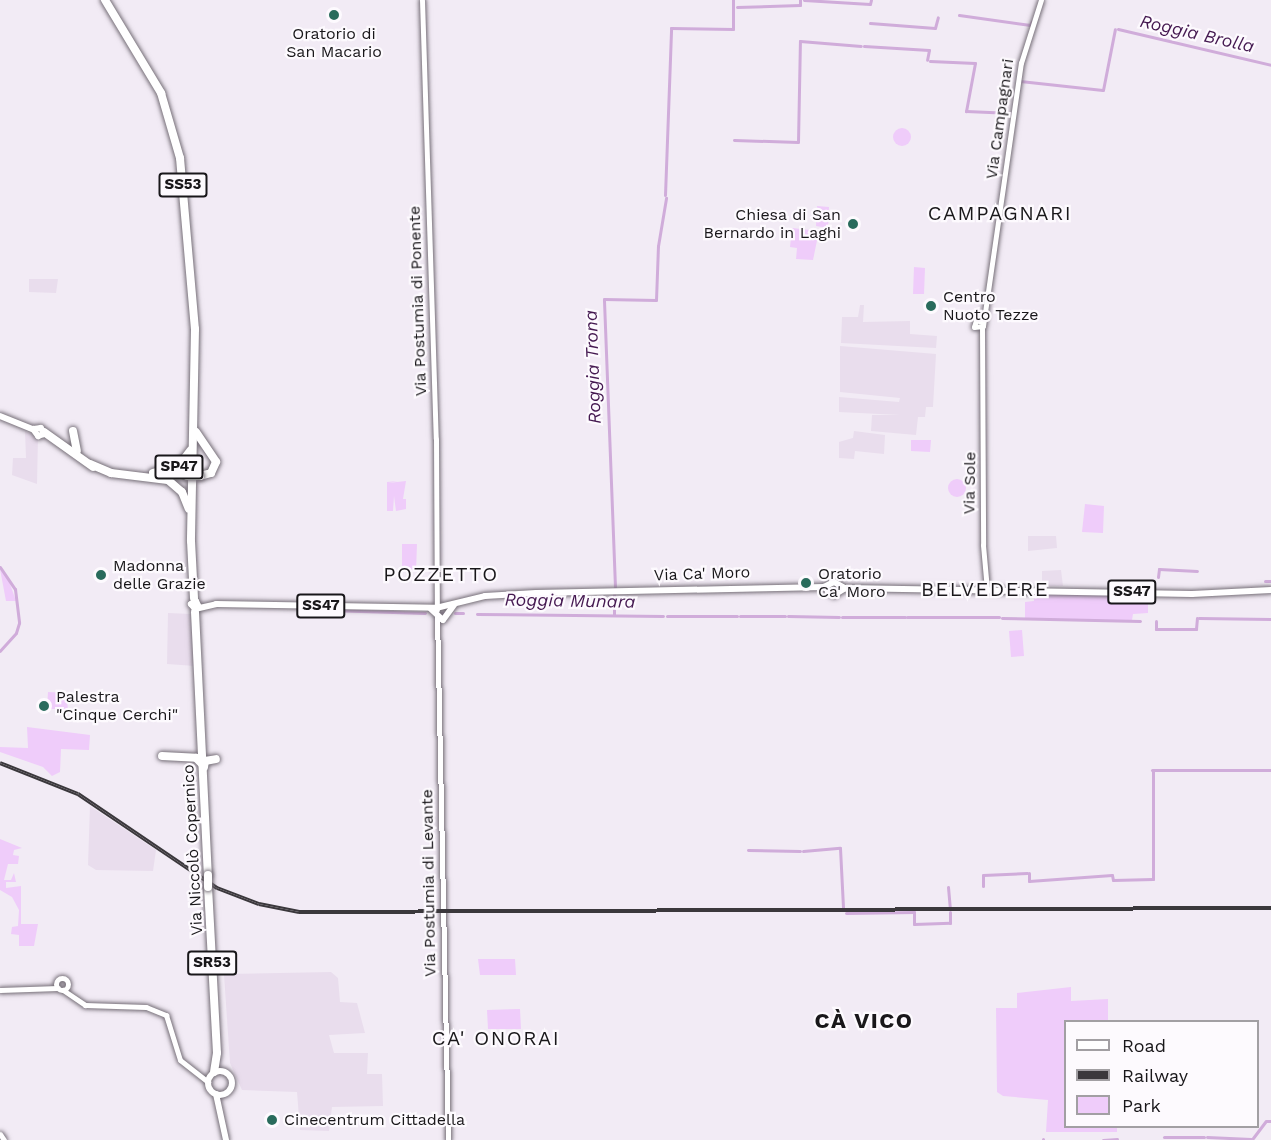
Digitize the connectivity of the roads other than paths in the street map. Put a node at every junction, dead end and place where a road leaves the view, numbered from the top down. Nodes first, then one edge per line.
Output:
1 (105, 0) edge
2 (422, 0) edge
3 (1041, 0) edge
4 (983, 382) joint
5 (195, 388) junction
6 (194, 407) junction
7 (0, 416) edge
8 (43, 433) junction
9 (215, 457) junction
10 (89, 463) junction
11 (96, 471) dead end
12 (115, 474) junction
13 (192, 499) junction
14 (191, 525) junction
15 (828, 587) junction
16 (842, 587) junction
17 (987, 587) junction
18 (1271, 590) edge
19 (196, 605) junction
20 (438, 610) junction
21 (200, 734) junction
22 (201, 752) junction
23 (162, 756) dead end
24 (190, 758) junction
25 (202, 764) junction
26 (203, 783) junction
27 (0, 990) edge
28 (217, 1053) junction
29 (225, 1072) junction
30 (213, 1073) junction
31 (201, 1076) junction
32 (208, 1082) junction
33 (219, 1094) junction
34 (0, 1134) edge
35 (4, 1140) edge
36 (226, 1140) edge
37 (448, 1140) edge

1 - 5 highway, SS53
2 - 20 main road, Via Postumia di Ponente
3 - 4 main road, Via Campagnari
4 - 17 main road, Via Sole
5 - 6 highway, SS53
5 - 9 highway, SP47
6 - 12 highway, SP47
6 - 13 highway, SS53
7 - 8 main road
7 - 8 main road, SP47
8 - 10 highway, SP47
8 - 10 highway
9 - 12 highway, SP47, bridge
9 - 13 highway, SP47
10 - 11 highway
10 - 12 highway, SP47
12 - 14 highway, SP47
13 - 14 highway, SS53
14 - 19 highway, SS53
14 - 19 highway
15 - 16 main road, Via Ca' Moro / SS47
15 - 16 main road, Via Ca' Moro / SS47
15 - 20 main road, Via Ca' Moro / SS47
16 - 17 main road, SS47
17 - 18 main road, SS47
19 - 20 main road, SS47
19 - 21 highway, Via Niccolò Copernico / SR53
20 - 37 main road, Via Postumia di Levante
21 - 22 highway, Via Niccolò Copernico / SR53
21 - 24 highway
22 - 25 highway, Via Niccolò Copernico / SR53
22 - 26 highway
23 - 24 highway
24 - 25 highway
25 - 26 highway, Via Niccolò Copernico / SR53
26 - 28 highway, Via Niccolò Copernico / SR53, bridge
27 - 31 main road
28 - 29 highway, Via Niccolò Copernico / SR53
28 - 30 highway, Via Niccolò Copernico / SR53
29 - 30 main road
29 - 33 main road
30 - 31 main road
30 - 32 main road, SR53
31 - 32 main road
32 - 33 main road
33 - 36 main road
34 - 35 main road

